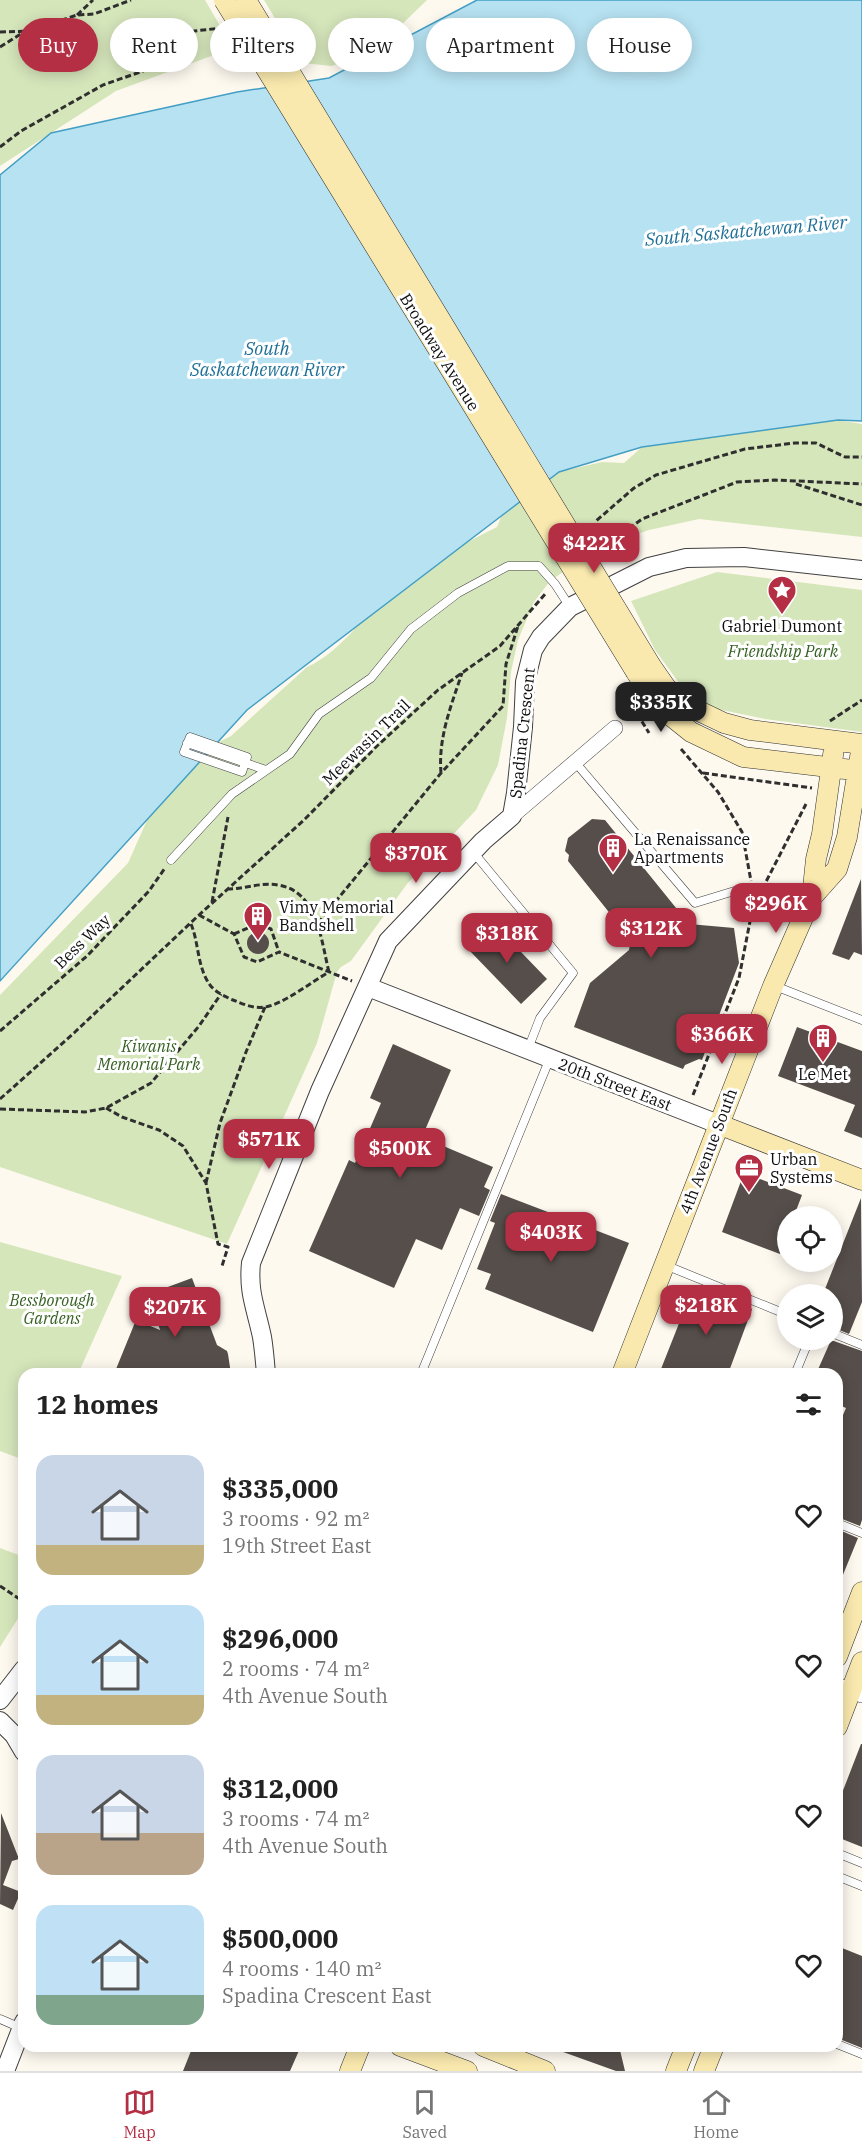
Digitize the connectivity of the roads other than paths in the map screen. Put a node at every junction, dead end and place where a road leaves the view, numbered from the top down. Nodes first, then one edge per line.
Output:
1 (224, 0) edge
2 (246, 0) edge
3 (862, 570) edge
4 (570, 607) junction
5 (643, 669) junction
6 (615, 728) dead end
7 (834, 729) junction
8 (862, 744) edge
9 (575, 762) junction
10 (245, 763) junction
11 (831, 768) junction
12 (266, 770) junction
13 (860, 771) edge
14 (512, 816) junction
15 (473, 851) junction
16 (171, 860) road end
17 (741, 889) dead end
18 (812, 897) junction
19 (773, 986) junction
20 (368, 987) junction
21 (862, 1020) edge
22 (528, 1049) junction
23 (550, 1059) junction
24 (718, 1124) junction
25 (862, 1180) edge
26 (664, 1264) junction
27 (777, 1310) edge
28 (843, 1337) edge
29 (862, 1345) edge
30 (805, 1350) edge
31 (265, 1368) edge
32 (423, 1368) edge
33 (624, 1368) edge
34 (797, 1368) edge
35 (843, 1525) edge
36 (862, 1533) edge
37 (862, 1592) edge
38 (843, 1641) edge
39 (862, 1662) edge
40 (18, 1677) edge
41 (850, 1690) edge
42 (0, 1700) edge
43 (843, 1710) edge
44 (0, 1722) edge
45 (18, 1742) edge
46 (843, 1855) edge
47 (862, 1863) edge
48 (843, 1878) edge
49 (862, 1886) edge
50 (0, 2019) edge
51 (18, 2024) edge
52 (18, 2038) edge
53 (843, 2046) edge
54 (358, 2052) edge
55 (416, 2052) edge
56 (498, 2052) edge
57 (684, 2052) edge
58 (712, 2052) edge
59 (862, 2054) edge
60 (5, 2071) edge
61 (350, 2071) edge
62 (467, 2071) edge
63 (545, 2071) edge
64 (676, 2071) edge
65 (704, 2071) edge

1 - 5 main road, Broadway Avenue, bridge
2 - 5 main road, Broadway Avenue, bridge
3 - 4 street, Spadina Crescent
4 - 12 lane
4 - 14 street, Spadina Crescent
5 - 7 main road, Broadway Avenue
5 - 11 main road, Broadway Avenue
6 - 9 street, Spadina Crescent
7 - 8 main road, Broadway Avenue
7 - 11 main road, 4th Avenue South
8 - 13 main road, 4th Avenue South
9 - 14 street, Spadina Crescent
9 - 17 lane
10 - 10 lane
10 - 12 lane
11 - 13 main road, Broadway Avenue
11 - 18 main road, 4th Avenue South
12 - 16 lane
13 - 18 main road, 4th Avenue South
14 - 15 street, Spadina Crescent
15 - 20 street, Spadina Crescent
15 - 22 lane
18 - 19 main road, 4th Avenue South
19 - 21 lane
19 - 24 main road, 4th Avenue South
20 - 22 street, 20th Street East
20 - 31 street, Spadina Crescent
22 - 23 street, 20th Street East
23 - 24 street, 20th Street East
23 - 32 lane
24 - 25 main road, 20th Street East
24 - 26 main road, 4th Avenue South
26 - 27 lane
26 - 33 main road, 4th Avenue South
28 - 29 lane
30 - 34 lane
35 - 36 lane
37 - 38 main road
39 - 41 main road
40 - 42 street
41 - 43 main road
44 - 45 street
46 - 47 lane
48 - 49 lane
50 - 51 lane
52 - 60 street
53 - 59 lane
54 - 61 main road
55 - 62 main road
56 - 63 main road
57 - 64 main road
58 - 65 main road

